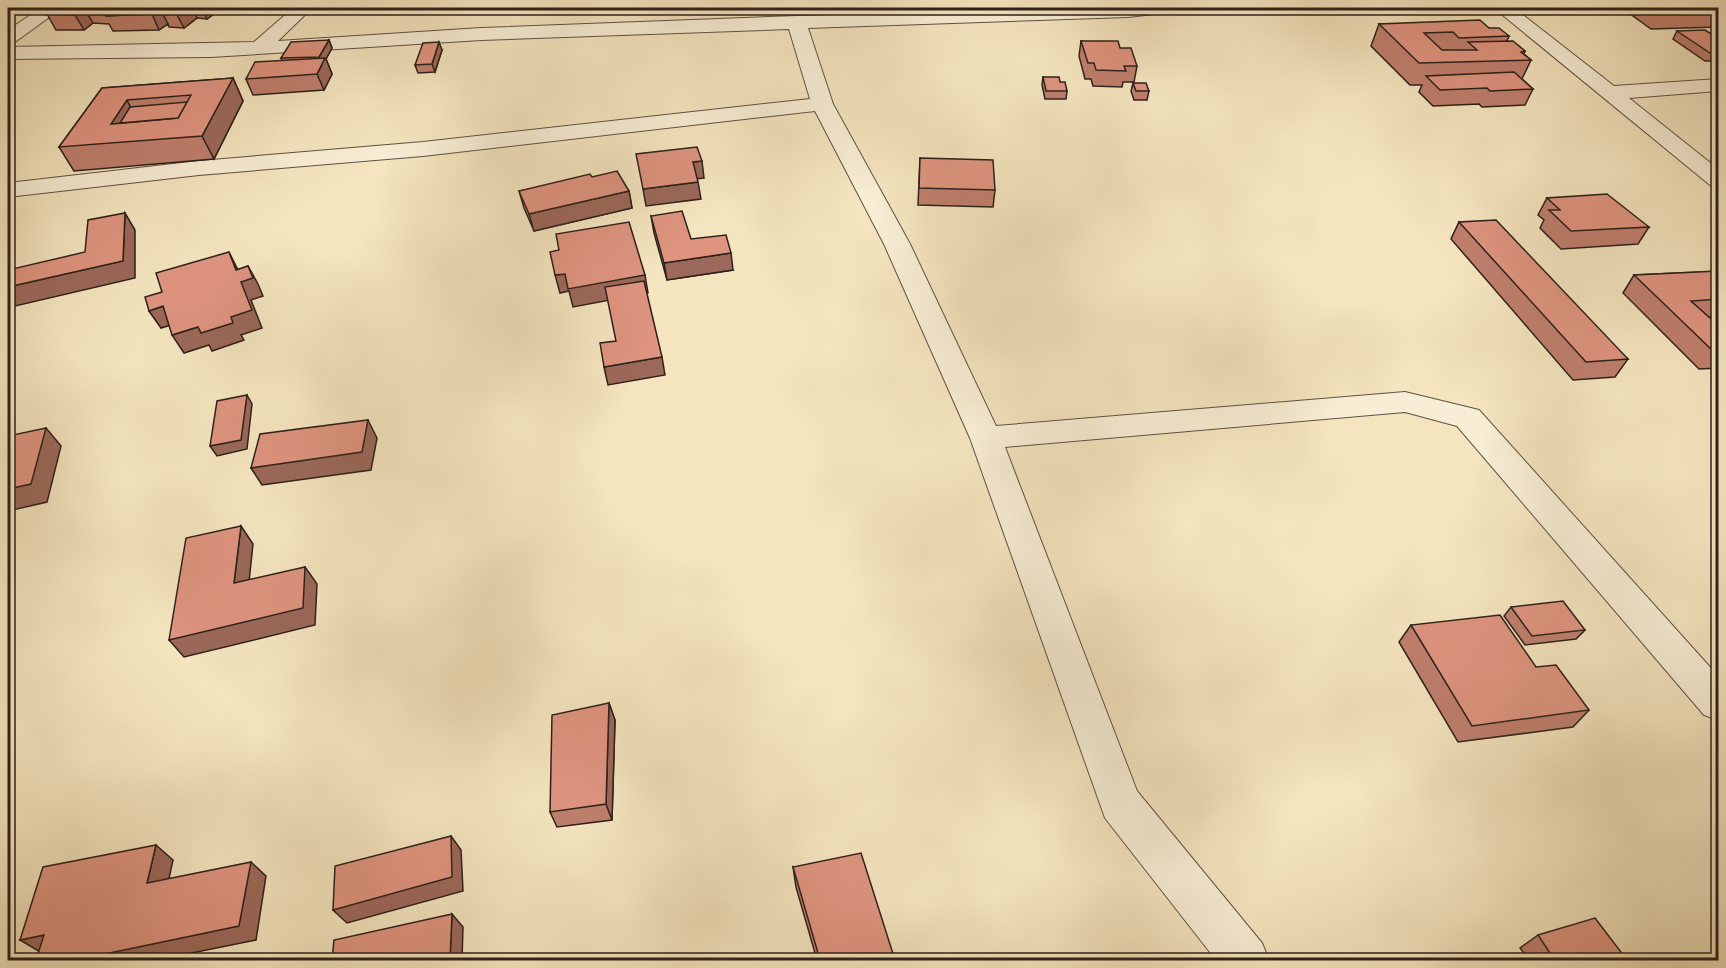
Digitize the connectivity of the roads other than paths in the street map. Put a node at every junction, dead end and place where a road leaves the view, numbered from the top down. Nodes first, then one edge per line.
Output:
1 (53, 8) edge
2 (303, 8) edge
3 (1165, 8) edge
4 (1503, 8) edge
5 (797, 22) junction
6 (8, 38) edge
7 (260, 47) junction
8 (8, 53) edge
9 (1719, 85) edge
10 (1608, 93) junction
11 (822, 104) junction
12 (1719, 180) edge
13 (8, 190) edge
14 (986, 438) junction
15 (1719, 703) edge
16 (1245, 960) edge

1 - 6 street
2 - 7 street
3 - 5 street
4 - 10 street
5 - 7 street
5 - 11 street
7 - 8 street
9 - 10 street
10 - 12 street
11 - 13 street
11 - 14 street
14 - 15 street
14 - 16 street

